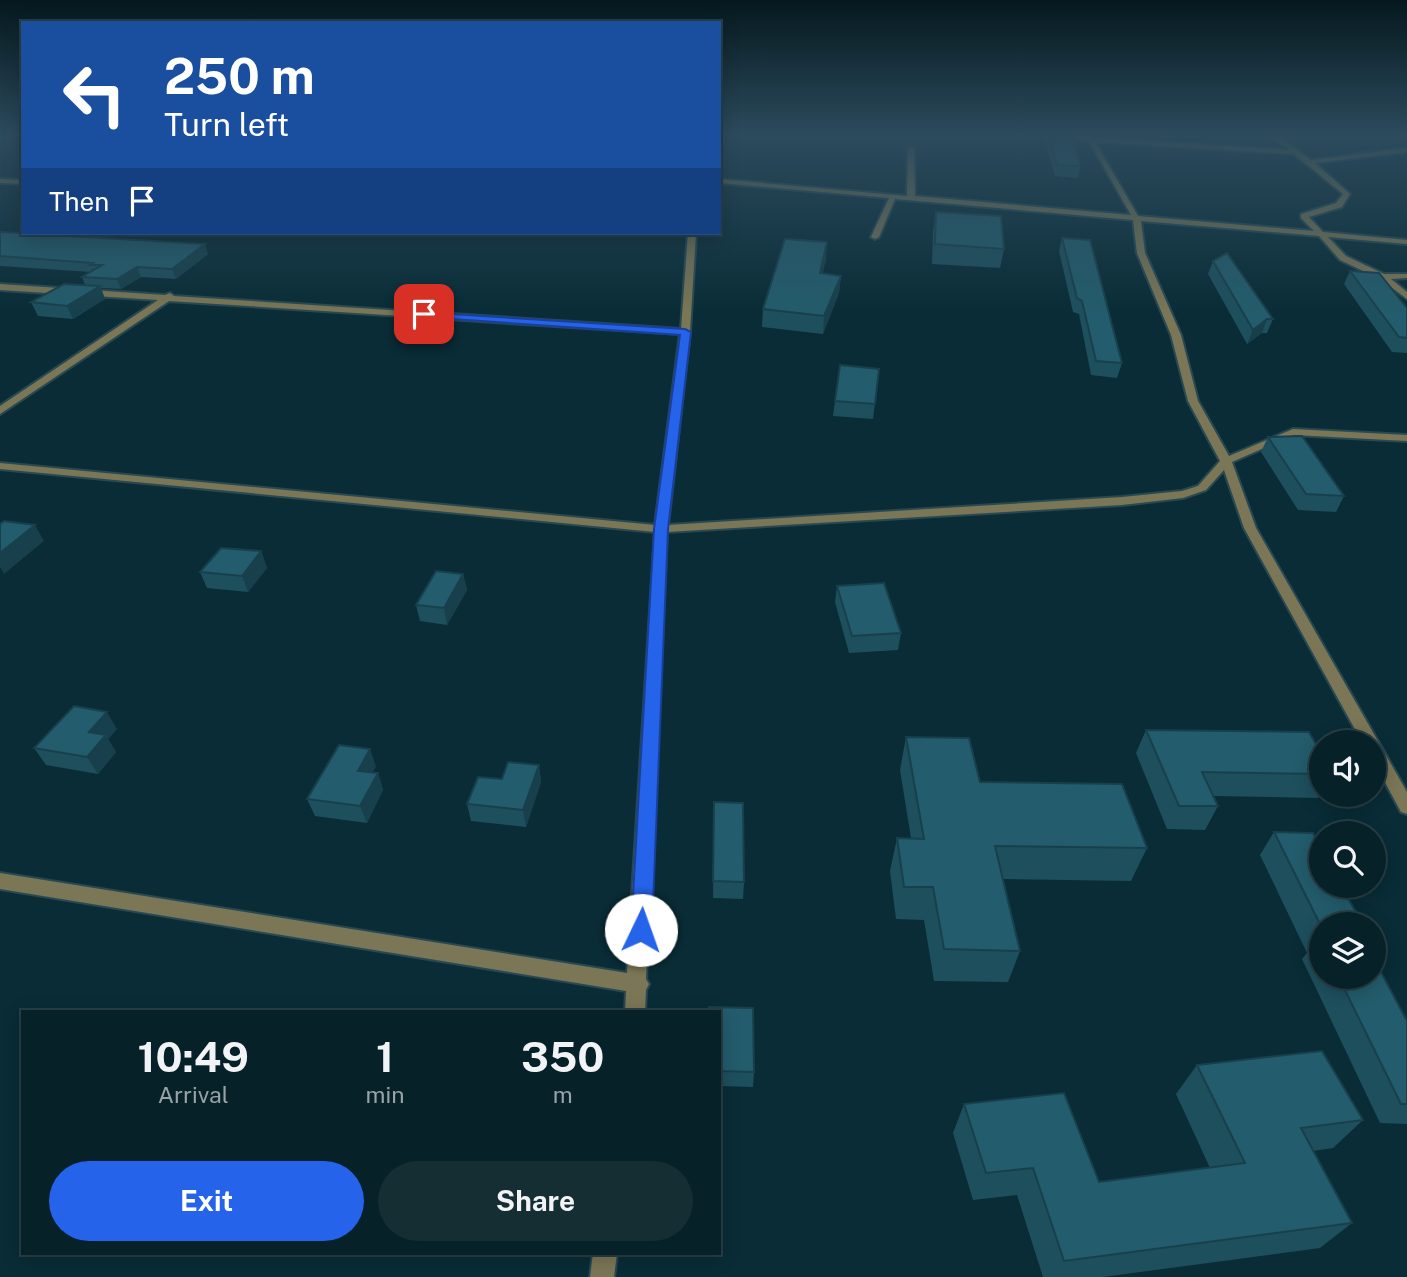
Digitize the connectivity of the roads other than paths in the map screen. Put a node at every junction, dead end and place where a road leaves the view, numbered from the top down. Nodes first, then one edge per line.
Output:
1 (877, 195) edge
2 (911, 195) edge
3 (1122, 195) edge
4 (1347, 195) edge
5 (893, 196) junction
6 (911, 198) junction
7 (1136, 220) junction
8 (1317, 232) junction
9 (692, 235) edge
10 (875, 237) dead end
11 (1407, 242) edge
12 (1407, 276) edge
13 (1382, 277) junction
14 (0, 287) edge
15 (170, 296) junction
16 (1407, 296) edge
17 (685, 332) junction
18 (0, 411) edge
19 (1407, 440) edge
20 (1226, 461) junction
21 (0, 466) edge
22 (661, 529) junction
23 (1363, 730) edge
24 (1386, 769) edge
25 (1407, 807) edge
26 (0, 881) edge
27 (639, 984) junction
28 (635, 1010) edge
29 (605, 1255) edge
30 (602, 1277) edge

1 - 5 street
2 - 6 street
3 - 7 street
4 - 8 street
5 - 6 street
5 - 10 street
6 - 7 street
7 - 8 street
7 - 20 street
8 - 11 street
8 - 13 street
9 - 17 street
12 - 13 street
13 - 16 street
14 - 15 street
15 - 17 street
15 - 18 street
17 - 22 street
19 - 20 street
20 - 22 street
20 - 23 street
21 - 22 street
22 - 27 street
24 - 25 street
26 - 27 street
27 - 28 street
29 - 30 street

